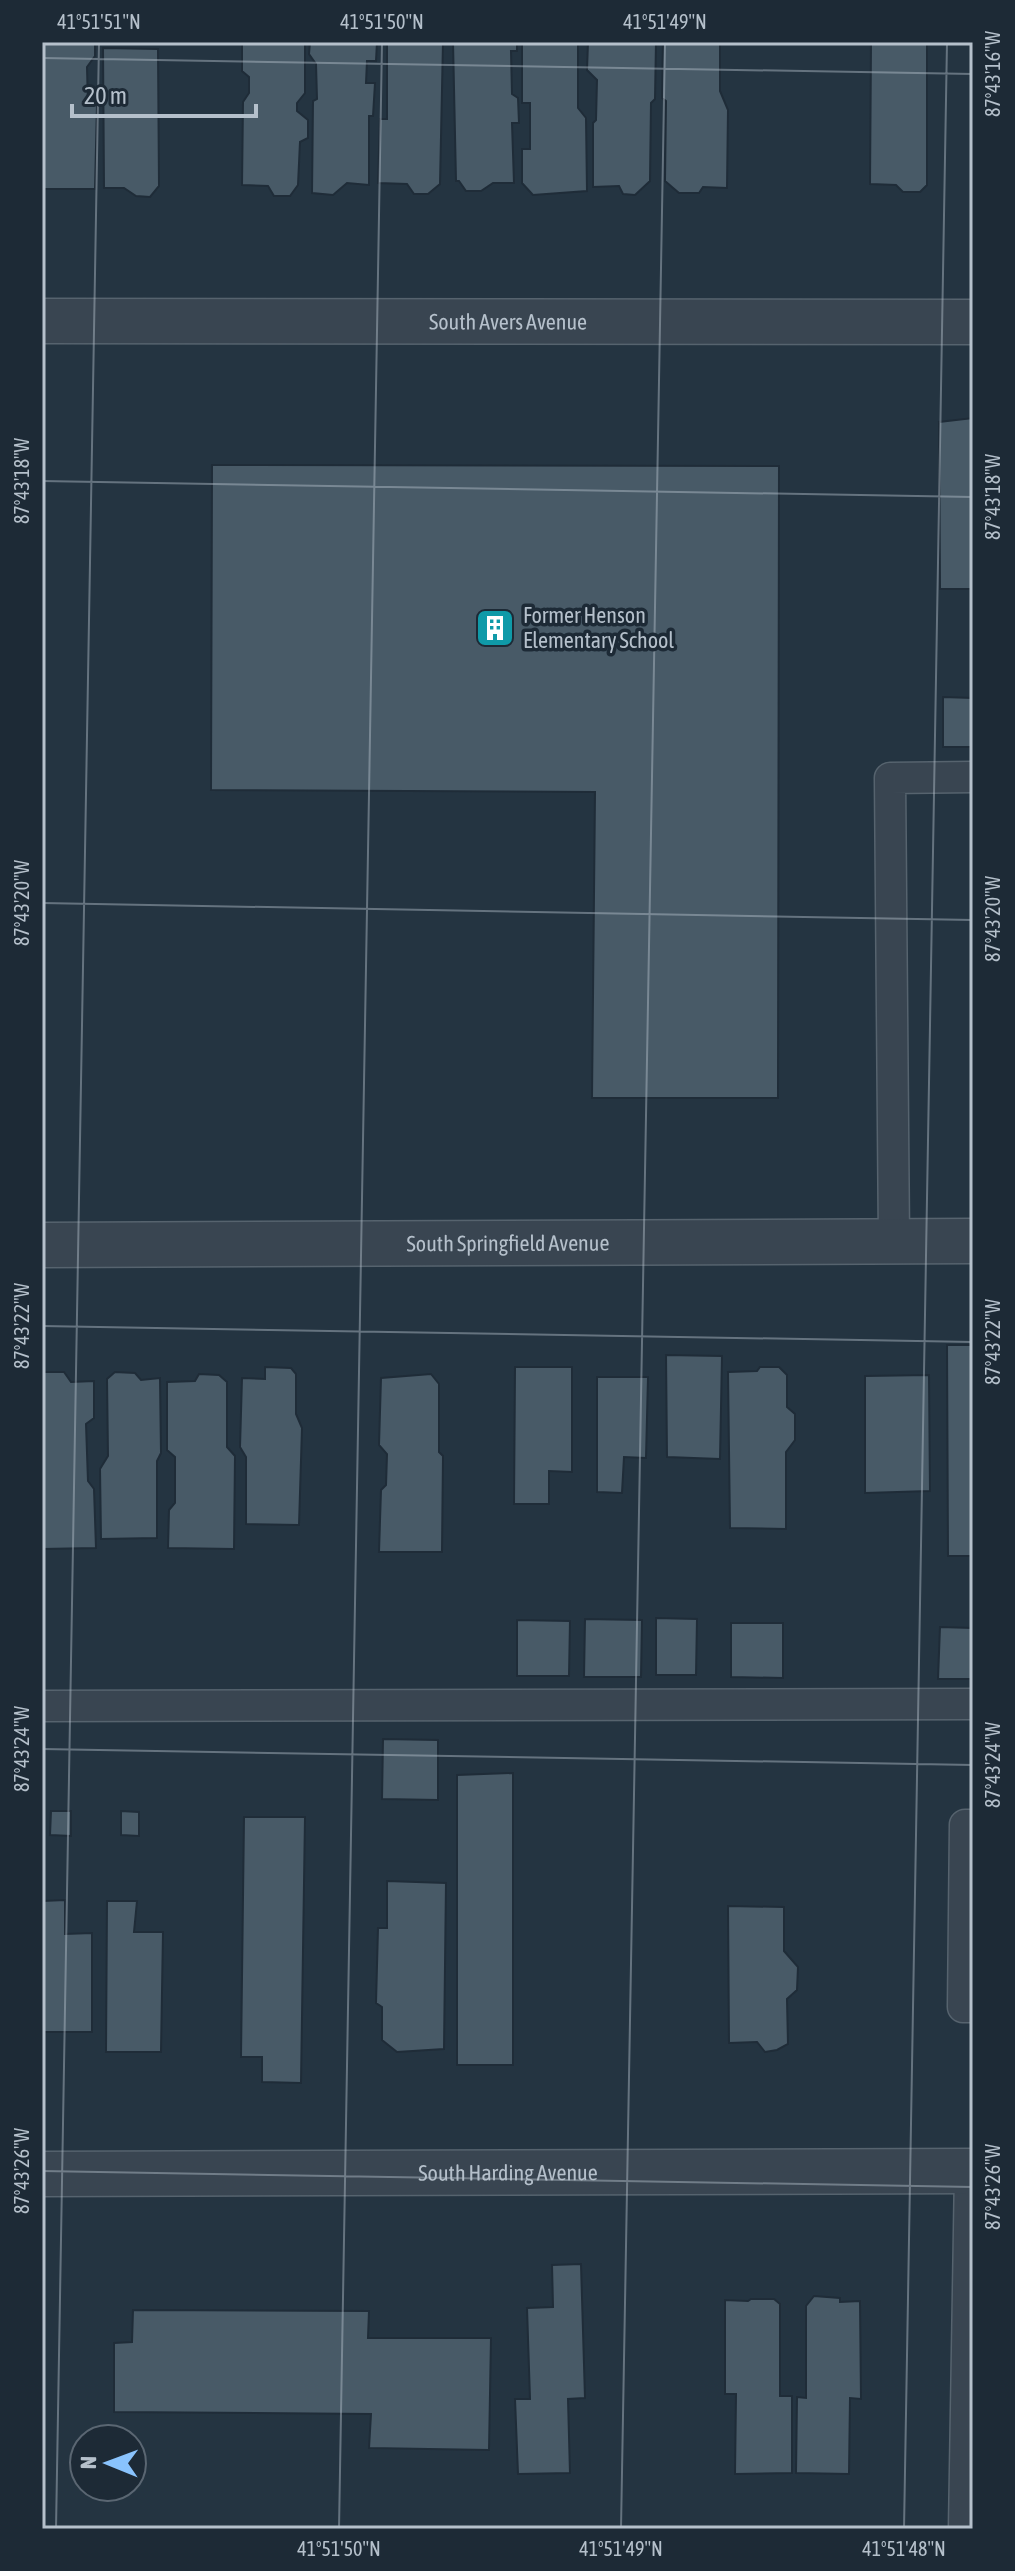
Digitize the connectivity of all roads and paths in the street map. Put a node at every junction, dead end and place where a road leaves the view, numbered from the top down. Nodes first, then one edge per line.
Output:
1 (42, 321) edge
2 (973, 322) edge
3 (973, 777) edge
4 (894, 1241) junction
5 (973, 1241) edge
6 (42, 1245) edge
7 (973, 1704) edge
8 (42, 1706) edge
9 (973, 1825) edge
10 (973, 2007) edge
11 (971, 2171) edge
12 (42, 2174) edge
13 (964, 2529) edge

1 - 2 street, South Avers Avenue
3 - 4 lane
4 - 5 street, South Springfield Avenue
4 - 6 street, South Springfield Avenue
7 - 8 lane
9 - 10 lane
11 - 12 street, South Harding Avenue
11 - 13 lane

